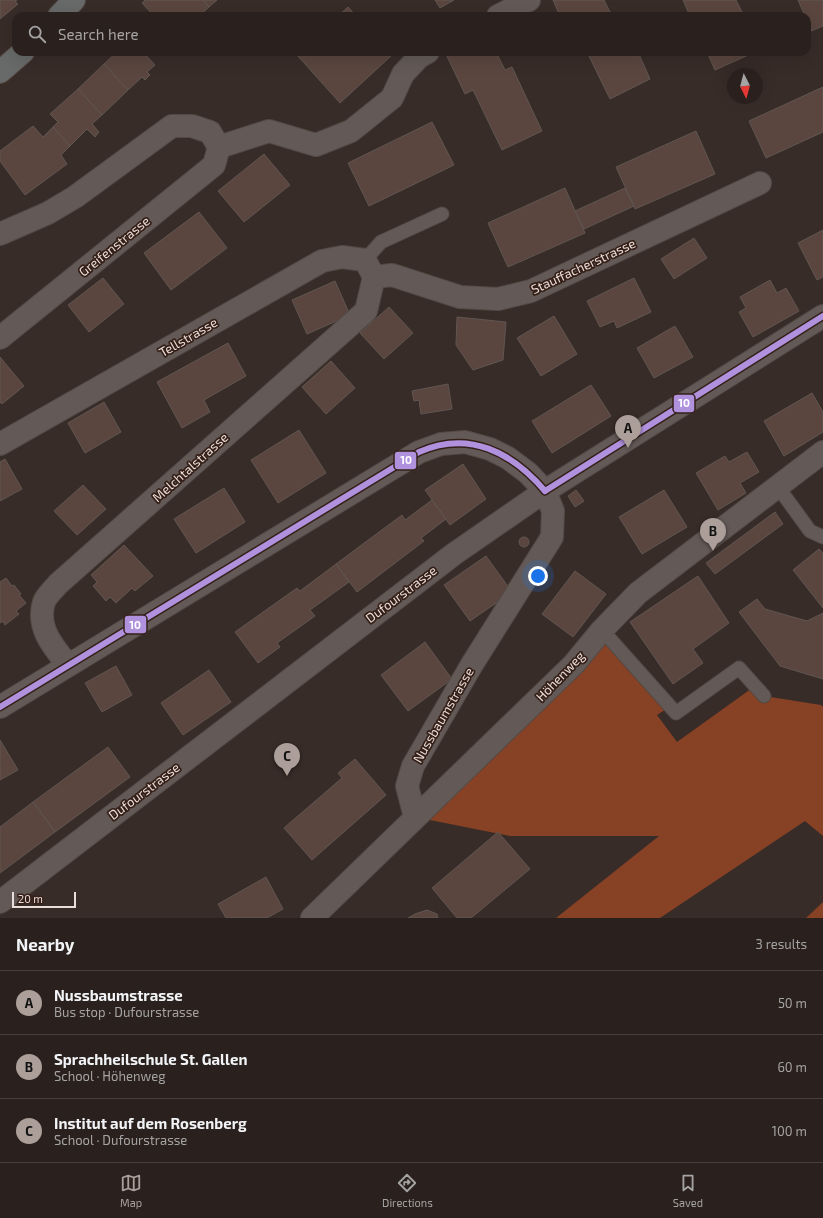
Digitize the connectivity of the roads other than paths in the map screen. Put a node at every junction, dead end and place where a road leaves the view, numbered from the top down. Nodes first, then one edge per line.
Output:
1 (74, 0) edge
2 (529, 0) edge
3 (63, 12) edge
4 (506, 12) edge
5 (19, 56) edge
6 (421, 56) edge
7 (0, 72) edge
8 (219, 147) junction
9 (760, 183) dead end
10 (442, 214) dead end
11 (0, 234) edge
12 (369, 269) junction
13 (823, 316) edge
14 (0, 338) edge
15 (0, 444) edge
16 (823, 452) edge
17 (778, 487) junction
18 (545, 491) junction
19 (823, 537) edge
20 (602, 630) junction
21 (68, 666) junction
22 (764, 696) dead end
23 (0, 707) edge
24 (415, 817) junction
25 (0, 902) edge
26 (312, 918) edge

1 - 3 main road
2 - 4 street
5 - 7 main road
6 - 8 street
8 - 11 street
8 - 14 street, Greifenstrasse
9 - 12 street, Stauffacherstrasse
10 - 12 lane
12 - 15 street, Tellstrasse
12 - 21 street, Melchtalstrasse
13 - 18 street, Dufourstrasse
16 - 17 street, Höhenweg
17 - 19 lane
17 - 20 street, Höhenweg
18 - 21 street
18 - 24 street, Nussbaumstrasse
18 - 25 street, Dufourstrasse
20 - 22 lane
20 - 24 street, Höhenweg
21 - 23 street
24 - 26 street, Höhenweg

